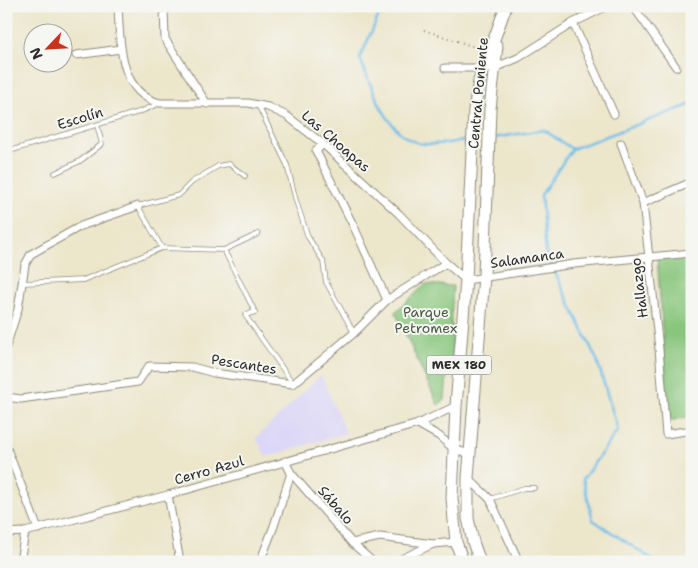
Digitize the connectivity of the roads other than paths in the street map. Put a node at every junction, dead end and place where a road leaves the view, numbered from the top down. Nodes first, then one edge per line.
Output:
1 (118, 6) edge
2 (164, 6) edge
3 (506, 6) edge
4 (607, 6) edge
5 (632, 6) edge
6 (501, 22) junction
7 (573, 23) junction
8 (121, 49) junction
9 (76, 55) dead end
10 (676, 67) dead end
11 (445, 68) dead end
12 (489, 68) junction
13 (160, 103) junction
14 (207, 104) junction
15 (258, 105) junction
16 (614, 114) dead end
17 (98, 125) junction
18 (621, 143) dead end
19 (323, 144) junction
20 (6, 152) edge
21 (55, 173) dead end
22 (245, 176) dead end
23 (692, 182) edge
24 (643, 203) junction
25 (138, 206) junction
26 (258, 234) dead end
27 (162, 248) junction
28 (224, 250) junction
29 (692, 253) edge
30 (648, 256) junction
31 (446, 263) junction
32 (484, 276) junction
33 (466, 280) junction
34 (22, 284) junction
35 (387, 300) junction
36 (354, 333) junction
37 (6, 347) edge
38 (293, 384) junction
39 (6, 397) edge
40 (456, 406) junction
41 (418, 424) junction
42 (692, 430) edge
43 (6, 446) edge
44 (454, 449) junction
45 (470, 454) junction
46 (285, 461) junction
47 (291, 473) junction
48 (468, 478) junction
49 (534, 488) dead end
50 (168, 495) junction
51 (490, 499) junction
52 (38, 529) junction
53 (25, 532) junction
54 (6, 533) edge
55 (456, 542) junction
56 (352, 543) junction
57 (433, 544) junction
58 (20, 562) edge
59 (180, 562) edge
60 (260, 562) edge
61 (373, 562) edge
62 (395, 562) edge
63 (463, 562) edge
64 (480, 562) edge
65 (519, 562) edge

1 - 8 street, Las Choapas
2 - 14 street
3 - 6 main road, MEX 180
4 - 7 street
5 - 10 street
6 - 12 main road, Central Poniente / MEX 180
6 - 12 main road, Central Poniente / MEX 180
7 - 12 street
7 - 16 street
8 - 9 street
8 - 13 street, Las Choapas
11 - 12 street
12 - 32 main road, Central Poniente / MEX 180
12 - 33 main road, Central Poniente / MEX 180
13 - 14 street, Las Choapas
13 - 17 lane, Escolín
14 - 15 street, Las Choapas
15 - 19 street, Las Choapas
15 - 36 lane
17 - 20 lane, Escolín
17 - 21 lane
18 - 24 street, Hallazgo
19 - 31 street, Las Choapas
19 - 35 street
22 - 25 lane
23 - 24 street
24 - 30 street, Hallazgo
25 - 27 lane
25 - 34 street
26 - 28 lane
27 - 28 lane
27 - 34 lane
28 - 38 lane
29 - 30 street, Salamanca
30 - 32 street, Salamanca
30 - 42 street, Hallazgo
31 - 33 street, Las Choapas
31 - 35 street, Pescantes
32 - 33 street
32 - 45 main road, Central Poniente / MEX 180
33 - 40 main road, Central Poniente / MEX 180
34 - 37 street
35 - 36 street, Pescantes
36 - 38 street, Pescantes
38 - 39 street, Pescantes
40 - 41 street, Cerro Azul
40 - 44 main road, Central Poniente / MEX 180
41 - 44 street
41 - 46 street, Cerro Azul
43 - 52 street
44 - 45 street
44 - 55 main road, Central Poniente / MEX 180
45 - 48 main road, Central Poniente / MEX 180
46 - 47 street, Sábalo
46 - 50 street, Cerro Azul
47 - 56 street, Sábalo
47 - 60 street
48 - 51 street
48 - 64 main road, Central Poniente / MEX 180
49 - 51 lane
50 - 52 street, Cerro Azul
50 - 59 street
51 - 65 street
52 - 53 street, Cerro Azul
53 - 54 street, Cerro Azul
53 - 58 street
55 - 57 street
55 - 63 main road, Central Poniente / MEX 180
56 - 57 street
56 - 61 street, Sábalo
57 - 62 street

